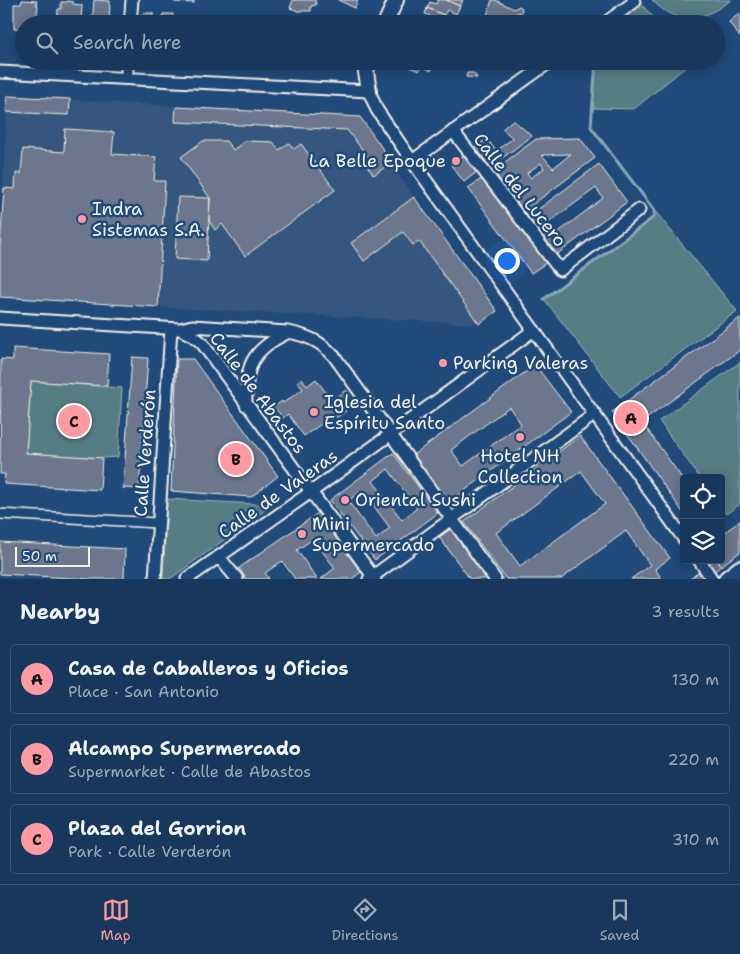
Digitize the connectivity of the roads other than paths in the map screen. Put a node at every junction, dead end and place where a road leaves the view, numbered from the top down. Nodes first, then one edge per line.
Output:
1 (132, 0) edge
2 (396, 0) edge
3 (634, 1) edge
4 (131, 15) edge
5 (389, 15) edge
6 (616, 15) edge
7 (130, 70) edge
8 (367, 70) edge
9 (538, 70) edge
10 (0, 72) edge
11 (369, 92) junction
12 (453, 131) junction
13 (412, 161) junction
14 (639, 210) dead end
15 (0, 318) edge
16 (176, 329) junction
17 (534, 330) junction
18 (288, 332) junction
19 (246, 405) junction
20 (594, 414) junction
21 (391, 435) junction
22 (311, 492) junction
23 (0, 514) edge
24 (451, 518) junction
25 (157, 523) junction
26 (680, 533) edge
27 (219, 557) junction
28 (702, 564) edge
29 (740, 569) edge
30 (373, 578) edge
31 (155, 579) edge
32 (187, 579) edge
33 (237, 579) edge
34 (495, 579) edge
35 (712, 579) edge
36 (727, 579) edge

1 - 4 street
2 - 5 street
3 - 6 street
7 - 10 street
7 - 11 street
8 - 11 street
9 - 12 street
11 - 13 street
12 - 13 street
12 - 14 street, Calle del Lucero
13 - 17 street
15 - 16 street
16 - 18 street
16 - 19 street, Calle de Abastos
16 - 25 street, Calle Verderón
17 - 20 street
17 - 21 street, Calle de Valeras
18 - 19 street
18 - 21 street
19 - 22 street, Calle de Abastos
20 - 24 street
20 - 26 street
21 - 22 street, Calle de Valeras
21 - 24 street
22 - 27 street, Calle de Valeras
22 - 30 street, Calle de Abastos
23 - 25 street
24 - 30 street
24 - 34 street
25 - 31 street, Calle Verderón
27 - 32 street, Calle de Valeras
27 - 33 street
28 - 35 street
29 - 36 main road

